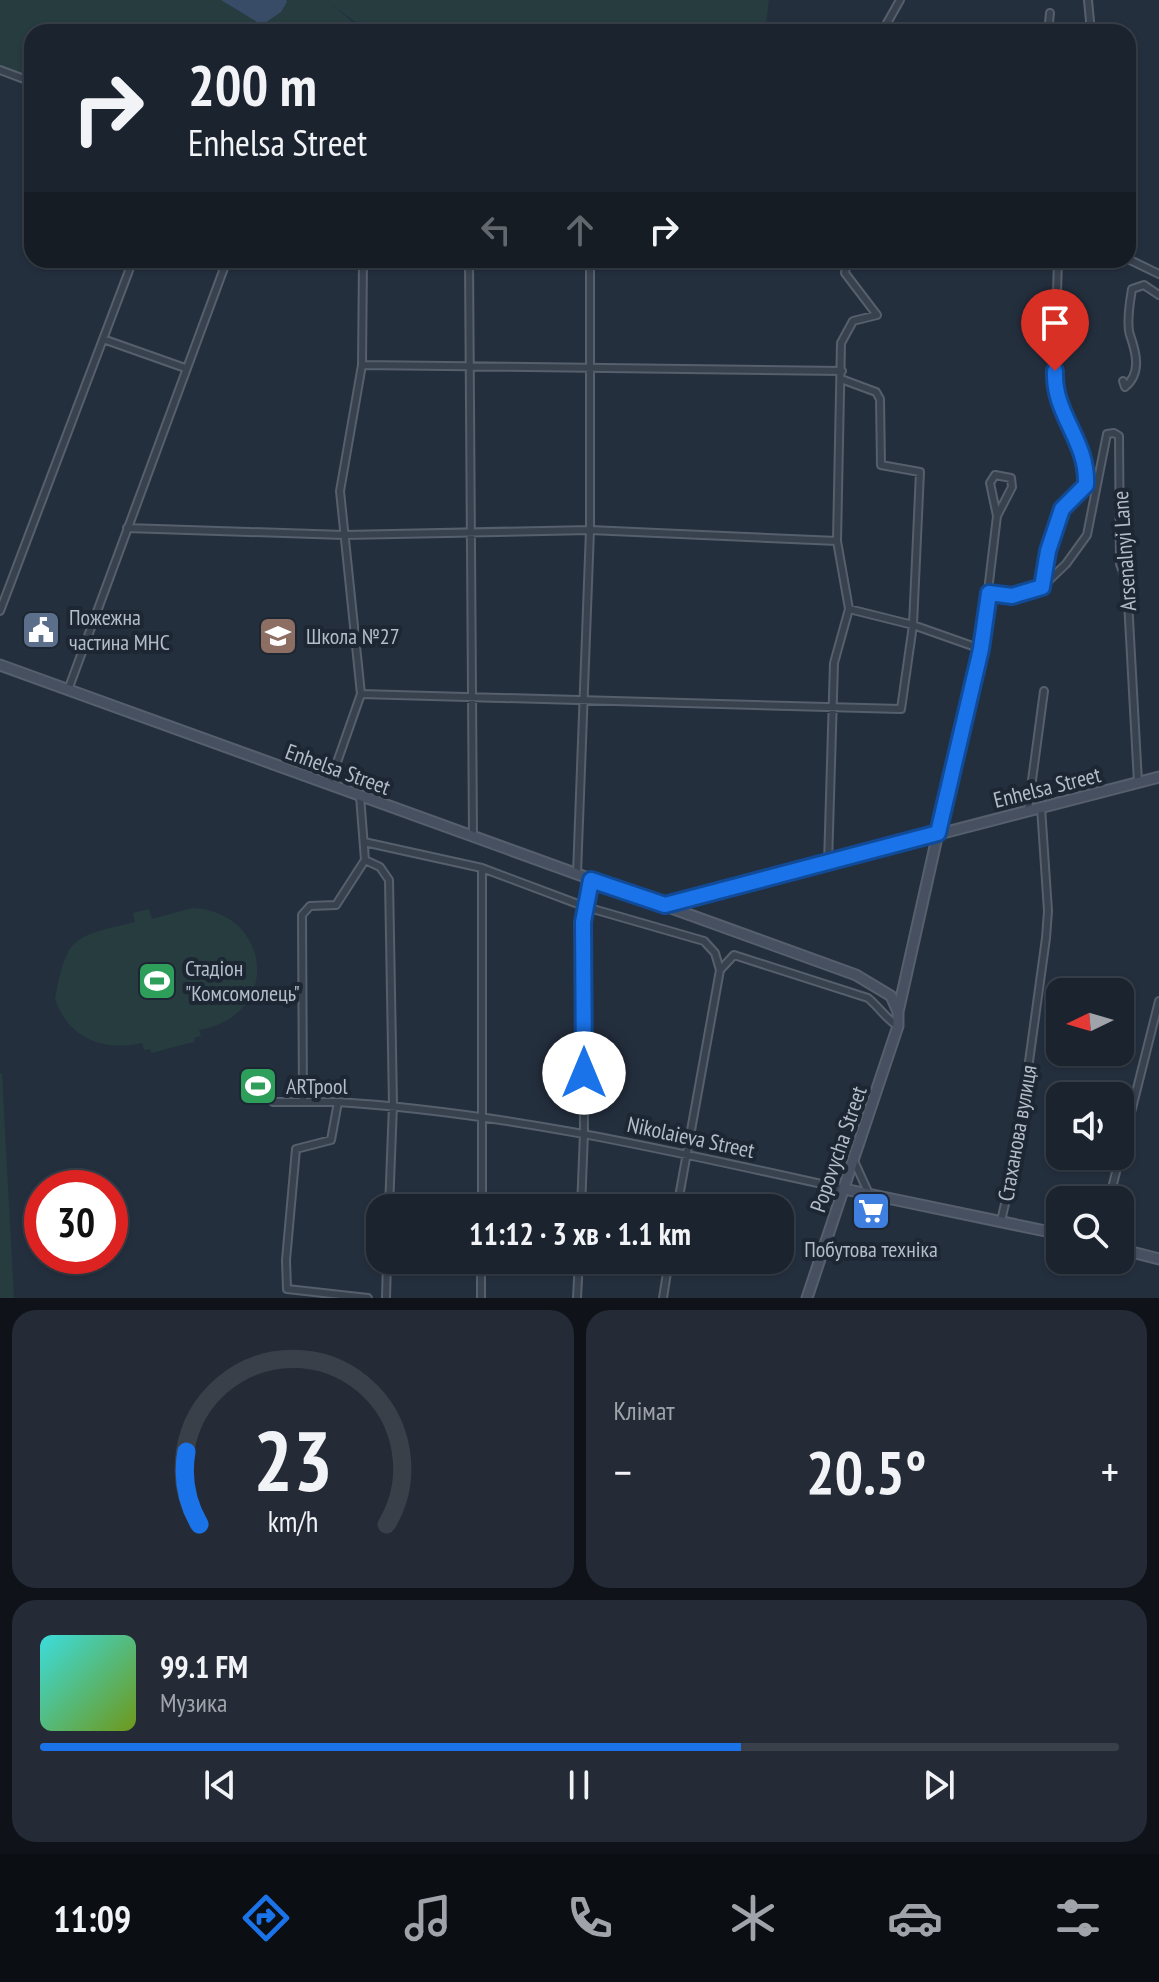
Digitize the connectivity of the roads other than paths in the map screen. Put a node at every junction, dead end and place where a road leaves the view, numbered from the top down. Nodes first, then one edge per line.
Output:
1 (900, 0) edge
2 (1088, 0) edge
3 (1050, 13) dead end
4 (886, 24) edge
5 (1049, 24) edge
6 (1090, 24) edge
7 (0, 70) edge
8 (24, 79) edge
9 (1136, 263) edge
10 (130, 268) edge
11 (224, 268) edge
12 (363, 268) edge
13 (469, 268) edge
14 (590, 268) edge
15 (846, 268) edge
16 (1058, 268) edge
17 (1159, 274) edge
18 (1159, 295) edge
19 (103, 339) junction
20 (362, 365) junction
21 (469, 365) junction
22 (592, 367) junction
23 (185, 368) junction
24 (842, 375) junction
25 (1123, 381) dead end
26 (997, 516) junction
27 (127, 528) junction
28 (590, 530) junction
29 (469, 531) junction
30 (344, 535) junction
31 (837, 541) junction
32 (1042, 587) junction
33 (989, 593) junction
34 (849, 609) junction
35 (0, 611) edge
36 (913, 625) junction
37 (981, 649) junction
38 (0, 665) edge
39 (68, 690) junction
40 (1044, 691) dead end
41 (361, 694) junction
42 (585, 699) junction
43 (472, 700) junction
44 (832, 705) junction
45 (1159, 777) edge
46 (1138, 782) junction
47 (329, 785) junction
48 (360, 796) junction
49 (1041, 807) junction
50 (1028, 810) junction
51 (938, 833) junction
52 (473, 837) junction
53 (364, 842) junction
54 (365, 860) junction
55 (828, 864) junction
56 (482, 868) junction
57 (577, 874) junction
58 (591, 880) junction
59 (665, 905) junction
60 (586, 907) junction
61 (720, 970) junction
62 (1159, 1001) edge
63 (898, 1012) junction
64 (898, 1026) junction
65 (303, 1101) junction
66 (273, 1102) dead end
67 (338, 1102) junction
68 (393, 1105) junction
69 (482, 1116) junction
70 (584, 1133) junction
71 (686, 1154) junction
72 (853, 1160) junction
73 (1113, 1186) edge
74 (844, 1189) junction
75 (390, 1194) edge
76 (482, 1194) edge
77 (582, 1194) edge
78 (679, 1194) edge
79 (869, 1194) junction
80 (1001, 1221) junction
81 (1046, 1231) edge
82 (1134, 1253) edge
83 (1159, 1259) edge
84 (387, 1274) edge
85 (481, 1274) edge
86 (578, 1274) edge
87 (667, 1274) edge
88 (368, 1298) edge
89 (386, 1298) edge
90 (481, 1298) edge
91 (577, 1298) edge
92 (663, 1298) edge
93 (807, 1298) edge

1 - 4 street
2 - 6 street
3 - 5 street
7 - 8 street
9 - 17 street
10 - 19 street
11 - 23 street
12 - 20 street
13 - 21 street
14 - 22 street
15 - 24 street
16 - 32 street
18 - 25 street
19 - 23 street
19 - 35 street
20 - 21 street
20 - 30 street
21 - 22 street
21 - 29 street
22 - 24 street
22 - 28 street
23 - 27 street
24 - 31 street
24 - 36 street
26 - 26 street
26 - 33 street
27 - 30 street
27 - 39 street
28 - 29 street
28 - 31 street
28 - 42 street
29 - 30 street
29 - 43 street
30 - 41 street
31 - 34 street
32 - 33 street
32 - 46 street, Arsenalnyi Lane
33 - 37 street
34 - 36 street
34 - 44 street
36 - 37 street
36 - 44 street
37 - 51 street
38 - 39 street, Enhelsa Street
39 - 47 street, Enhelsa Street
40 - 50 street
41 - 43 street
41 - 47 street
42 - 43 street
42 - 44 street
42 - 57 street
43 - 52 street
44 - 55 street
45 - 46 street, Enhelsa Street
46 - 49 street, Enhelsa Street
47 - 48 street, Enhelsa Street
48 - 52 street, Enhelsa Street
48 - 53 street
49 - 50 street, Enhelsa Street
49 - 80 street, Стаханова вулиця
50 - 51 street, Enhelsa Street
51 - 55 street, Enhelsa Street
51 - 63 street, Popovycha Street
52 - 57 street, Enhelsa Street
53 - 54 street
53 - 56 street
54 - 65 street
54 - 68 street
55 - 59 street, Enhelsa Street
56 - 60 street
56 - 69 street
57 - 58 street, Enhelsa Street
58 - 59 street, Enhelsa Street
58 - 60 street
59 - 63 street, Enhelsa Street
60 - 61 street
60 - 70 street
61 - 64 street
61 - 71 street
62 - 73 street
63 - 64 street, Popovycha Street
64 - 72 street, Popovycha Street
65 - 66 street, Nikolaieva Street
65 - 67 street, Nikolaieva Street
67 - 68 street, Nikolaieva Street
67 - 88 street
68 - 69 street, Nikolaieva Street
68 - 75 street
69 - 70 street, Nikolaieva Street
69 - 76 street
70 - 71 street, Nikolaieva Street
70 - 77 street
71 - 74 street, Nikolaieva Street
71 - 78 street
72 - 74 street, Popovycha Street
72 - 79 street
74 - 79 street, Nikolaieva Street
74 - 93 street, Popovycha Street
79 - 80 street, Nikolaieva Street
80 - 81 street, Nikolaieva Street
82 - 83 street
84 - 89 street
85 - 90 street
86 - 91 street
87 - 92 street

